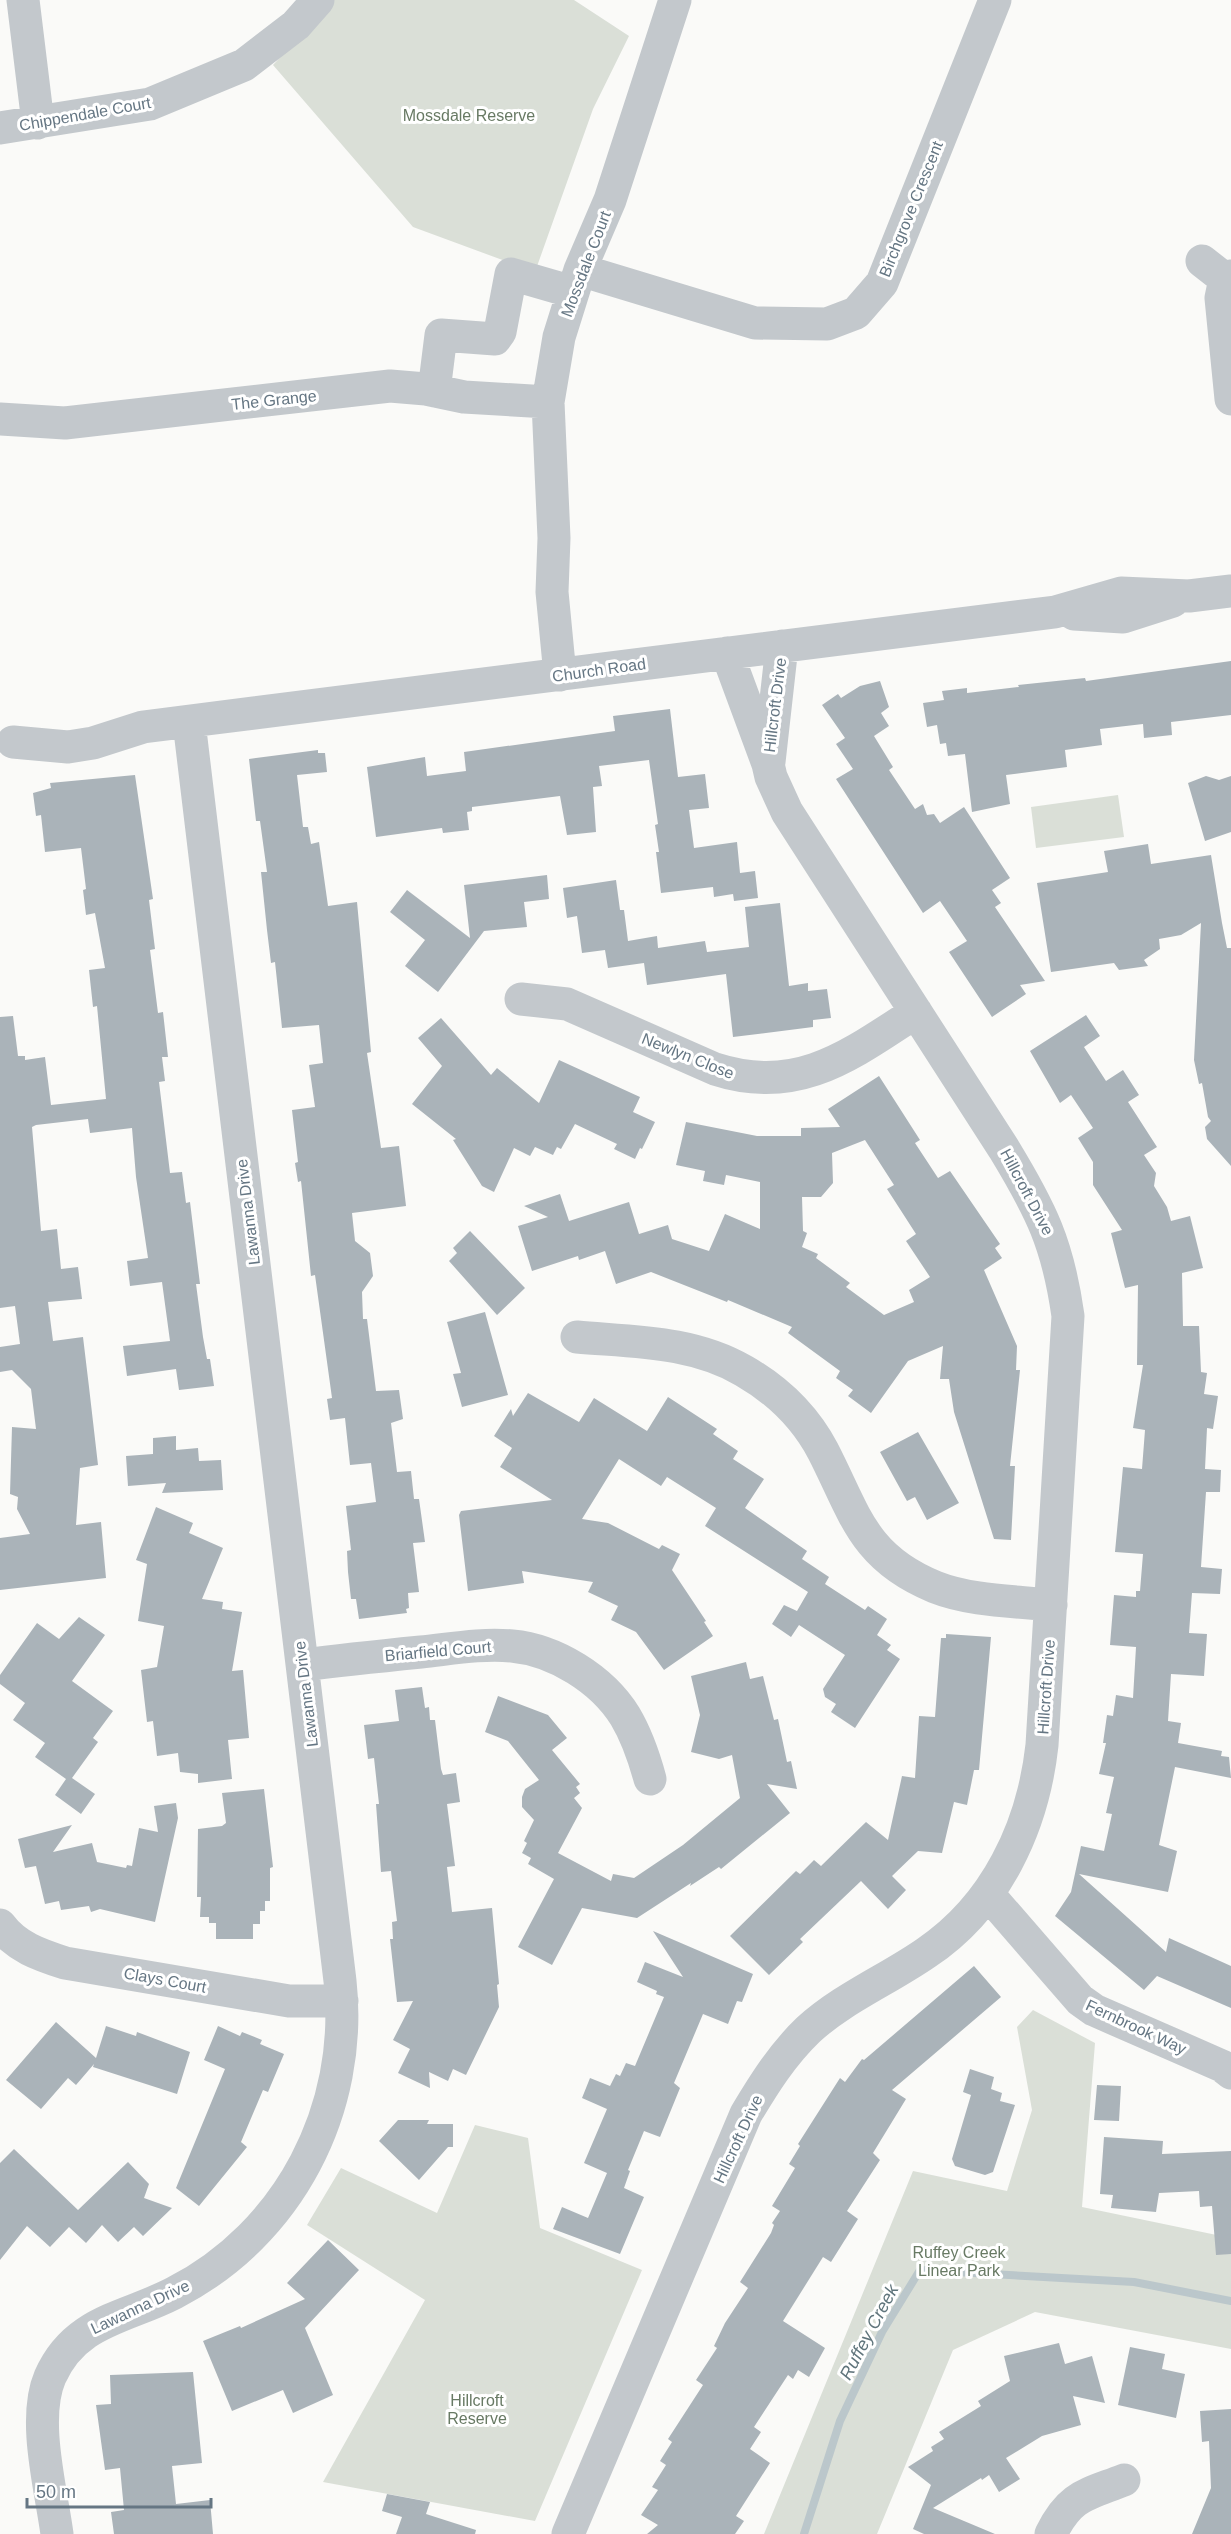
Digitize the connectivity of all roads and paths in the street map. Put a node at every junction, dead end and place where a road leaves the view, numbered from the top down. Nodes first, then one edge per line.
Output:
1 (23, 0) edge
2 (318, 0) edge
3 (675, 0) edge
4 (995, 0) edge
5 (38, 123) junction
6 (0, 128) edge
7 (1220, 272) edge
8 (577, 281) junction
9 (434, 391) junction
10 (1231, 399) edge
11 (548, 402) junction
12 (0, 420) edge
13 (1231, 591) edge
14 (782, 646) junction
15 (727, 653) junction
16 (572, 673) junction
17 (189, 722) junction
18 (6, 743) edge
19 (768, 764) junction
20 (521, 999) dead end
21 (916, 1012) junction
22 (577, 1337) dead end
23 (1052, 1605) junction
24 (303, 1665) junction
25 (650, 1779) dead end
26 (988, 1894) junction
27 (0, 1925) edge
28 (342, 2001) junction
29 (1228, 2069) edge
30 (1125, 2480) dead end
31 (57, 2534) edge
32 (568, 2534) edge
33 (1051, 2534) edge

1 - 5 street
2 - 5 street, Chippendale Court
3 - 8 street, Mossdale Court
4 - 8 street, Birchgrove Crescent
5 - 6 street, Chippendale Court
7 - 10 street
8 - 9 street, Birchgrove Crescent
8 - 11 street, Mossdale Court
9 - 11 street, The Grange
9 - 12 street, The Grange
11 - 16 street, Mossdale Court
13 - 14 street, Church Road
14 - 15 street, Church Road
14 - 19 street, Hillcroft Drive
15 - 16 street, Church Road
15 - 19 street, Hillcroft Drive
16 - 17 street, Church Road
17 - 18 street, Church Road
17 - 24 street, Lawanna Drive
19 - 21 street, Hillcroft Drive
20 - 21 street, Newlyn Close
21 - 23 street, Hillcroft Drive
22 - 23 street
23 - 26 street, Hillcroft Drive
24 - 25 street, Briarfield Court
24 - 28 street, Lawanna Drive
26 - 29 street, Fernbrook Way
26 - 32 street, Hillcroft Drive
27 - 28 street, Clays Court
28 - 31 street, Lawanna Drive
30 - 33 street

